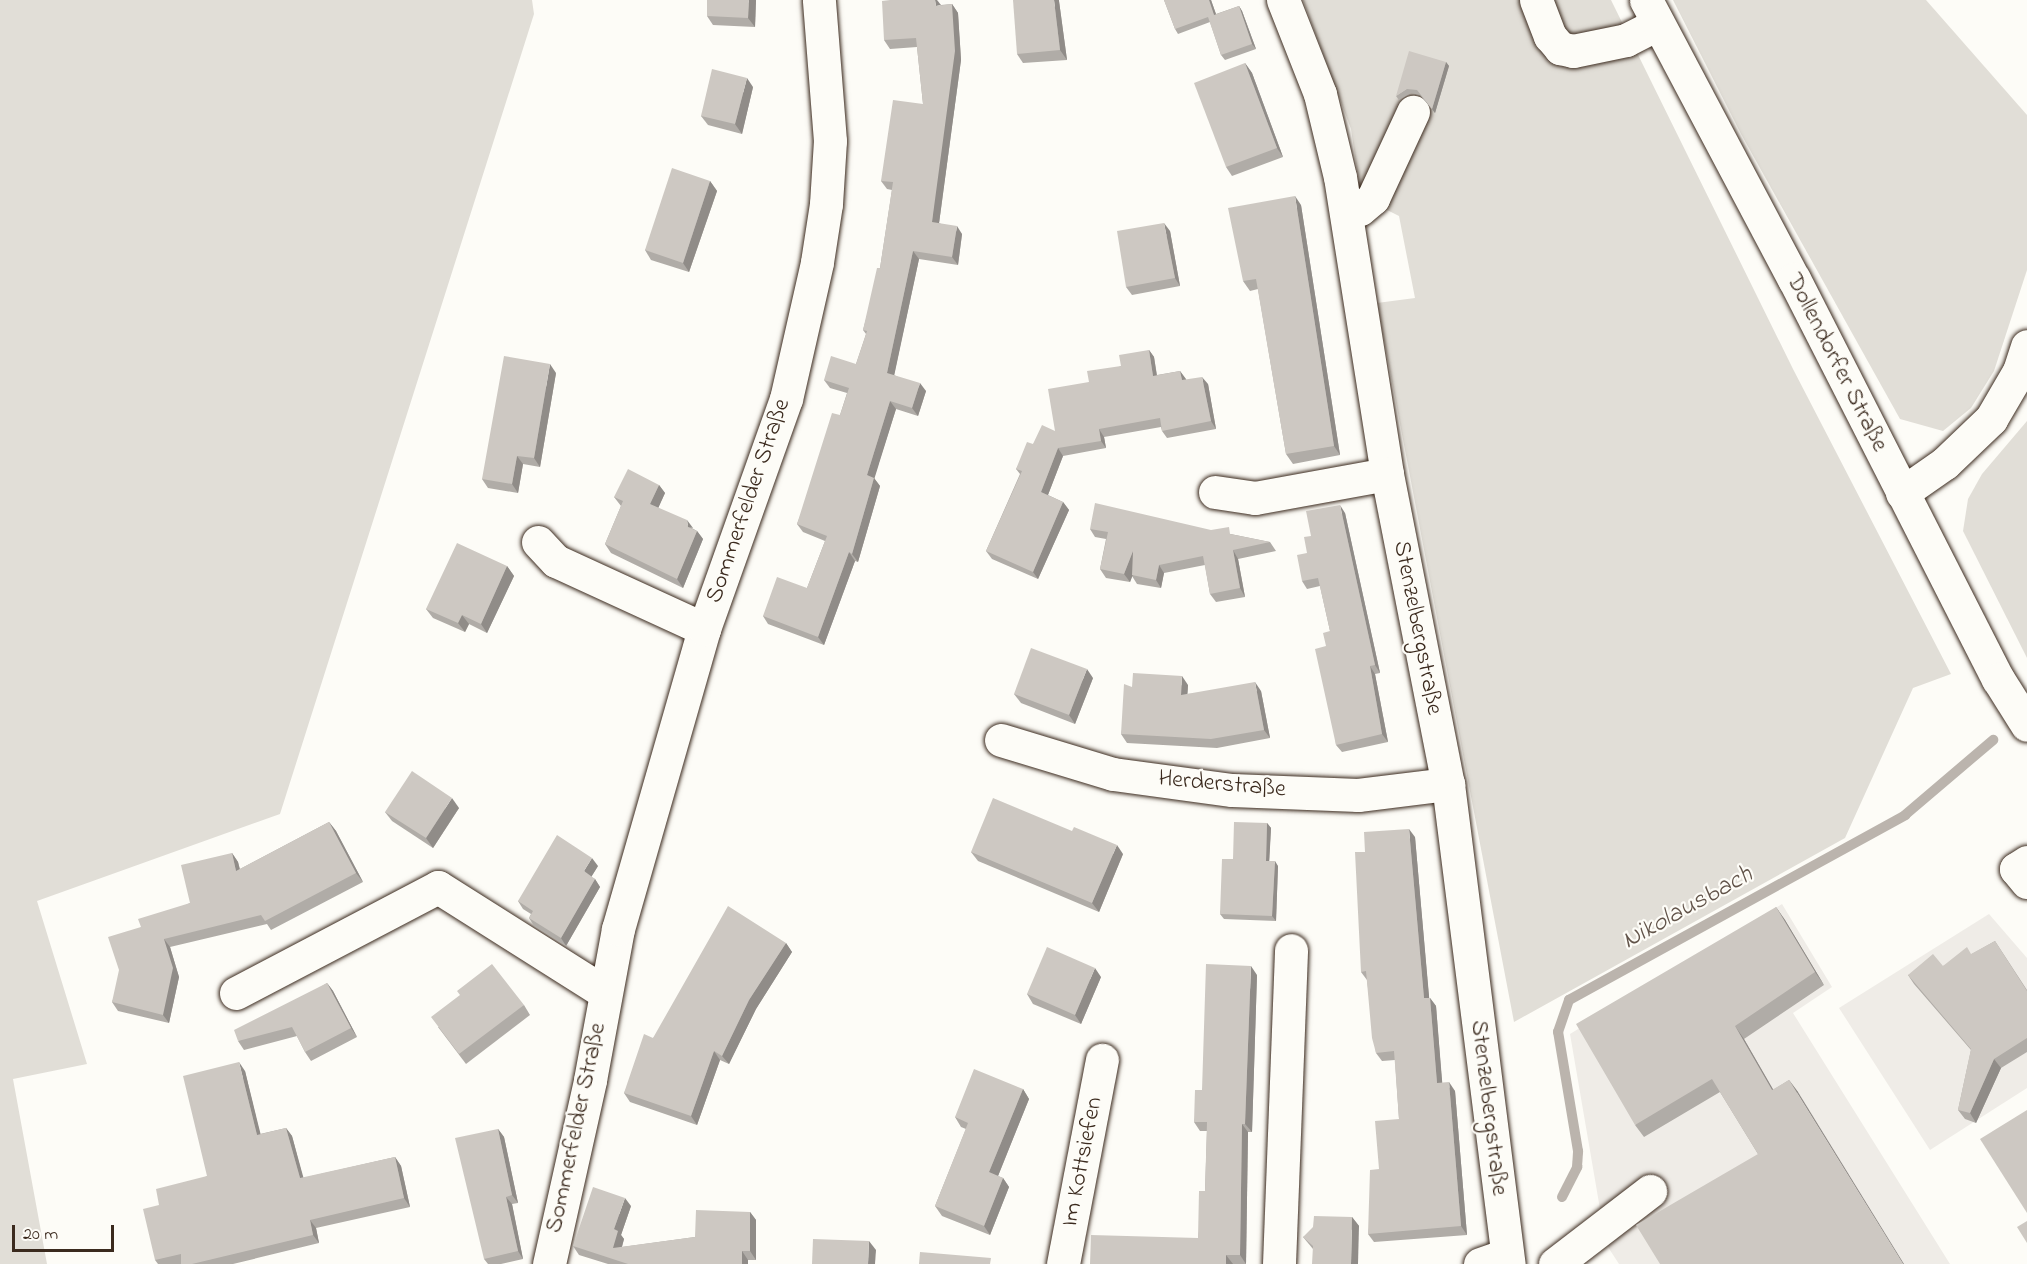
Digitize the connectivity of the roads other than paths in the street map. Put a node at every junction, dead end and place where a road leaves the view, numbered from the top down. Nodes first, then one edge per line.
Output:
1 (819, 0) edge
2 (1283, 0) edge
3 (1536, 0) edge
4 (1652, 12) edge
5 (1413, 112) dead end
6 (1346, 212) junction
7 (2027, 346) edge
8 (1387, 474) junction
9 (1215, 492) dead end
10 (1902, 493) junction
11 (538, 542) dead end
12 (704, 629) junction
13 (2027, 725) edge
14 (1001, 740) dead end
15 (1448, 784) junction
16 (2027, 862) edge
17 (2027, 882) edge
18 (1291, 950) dead end
19 (604, 992) junction
20 (236, 993) dead end
21 (1102, 1060) dead end
22 (1650, 1191) dead end
23 (1499, 1261) edge
24 (549, 1264) edge
25 (1062, 1264) edge
26 (1280, 1264) edge
27 (1555, 1264) edge

1 - 12 street, Sommerfelder Straße
2 - 6 street, Stenzelbergstraße
3 - 4 street
4 - 10 street, Dollendorfer Straße
5 - 6 street
6 - 8 street, Stenzelbergstraße
7 - 10 street
8 - 9 street
8 - 15 street, Stenzelbergstraße
10 - 13 street, Dollendorfer Straße
11 - 12 street
12 - 19 street, Sommerfelder Straße
14 - 15 street, Herderstraße
15 - 23 street, Stenzelbergstraße
16 - 17 street
18 - 26 street
19 - 20 street, Sommerfelder Straße
19 - 24 street, Sommerfelder Straße
21 - 25 street, Im Kottsiefen
22 - 27 street

